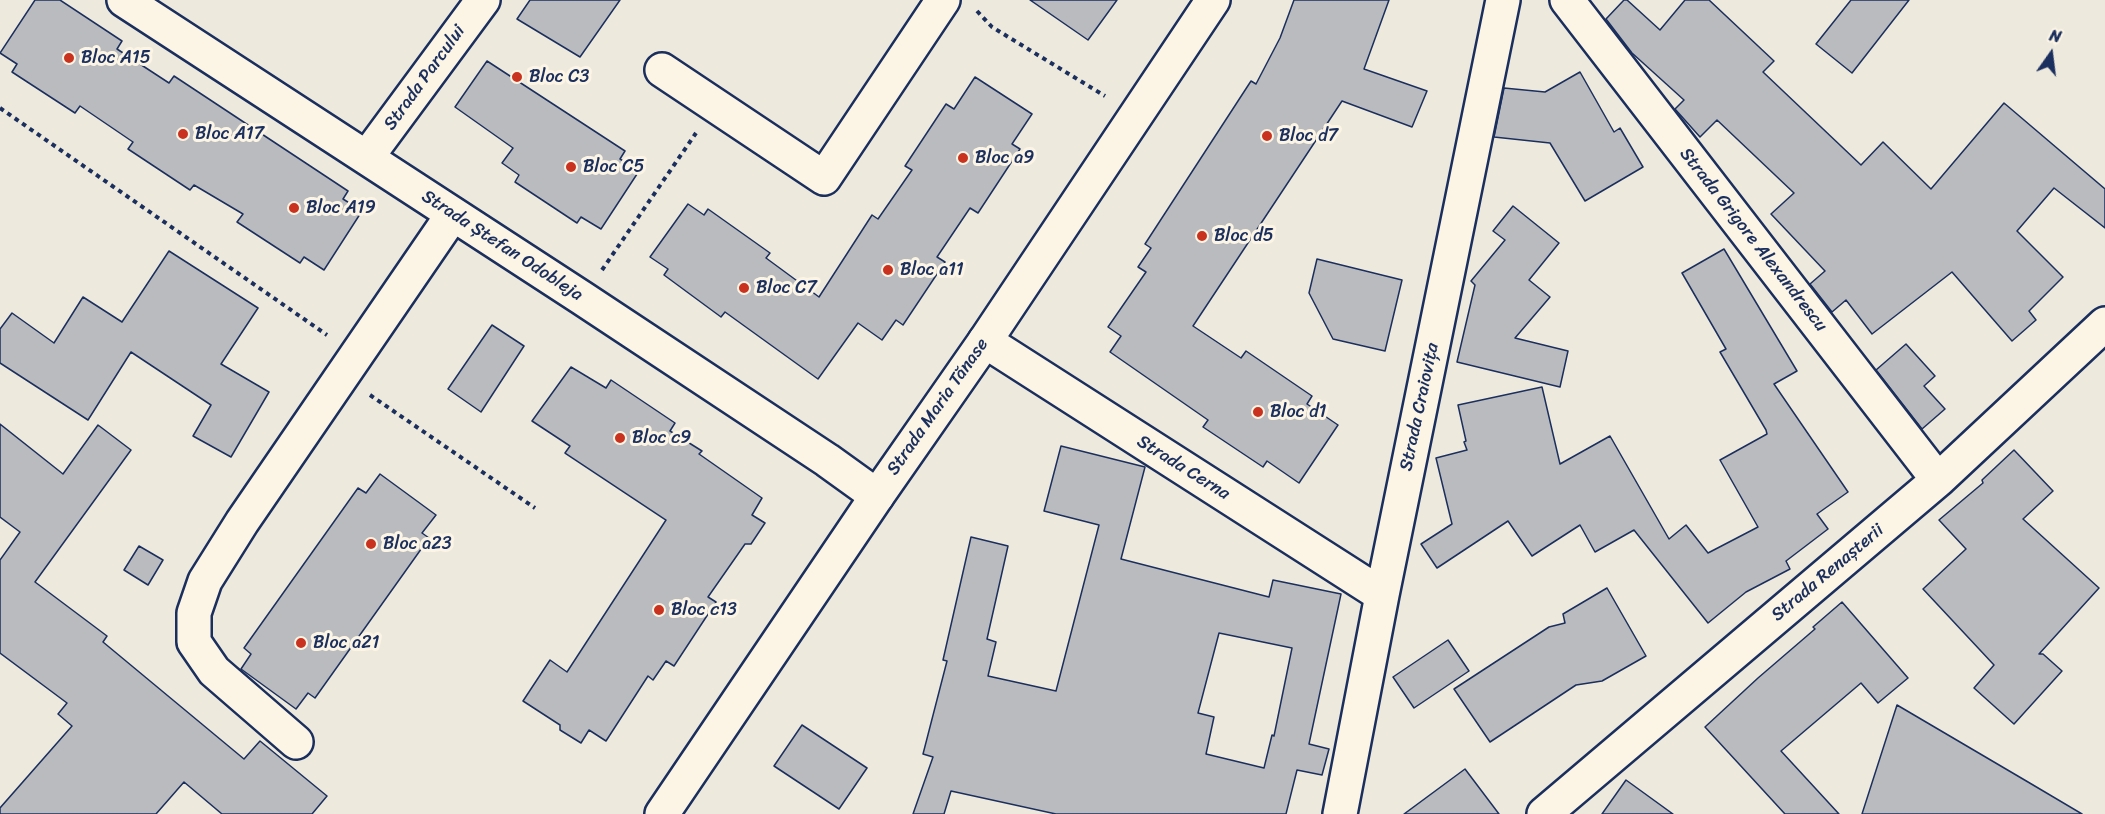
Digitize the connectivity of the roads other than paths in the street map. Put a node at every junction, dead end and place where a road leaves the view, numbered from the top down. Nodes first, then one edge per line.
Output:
1 (124, 0) edge
2 (483, 0) edge
3 (1213, 0) edge
4 (1503, 0) edge
5 (1567, 0) edge
6 (958, 3) edge
7 (662, 69) dead end
8 (367, 157) junction
9 (453, 214) junction
10 (2105, 324) edge
11 (985, 341) junction
12 (1938, 480) junction
13 (877, 496) junction
14 (1382, 595) junction
15 (296, 742) dead end
16 (663, 814) edge
17 (1340, 814) edge
18 (1544, 814) edge

1 - 8 street, Strada Ștefan Odobleja
2 - 8 street, Strada Parcului
3 - 11 street, Strada Maria Tănase
4 - 14 street, Strada Craiovița
5 - 12 street, Strada Grigore Alexandrescu
6 - 7 street
8 - 9 street, Strada Ștefan Odobleja
9 - 13 street, Strada Ștefan Odobleja
9 - 15 street
10 - 12 street, Strada Renașterii
11 - 13 street, Strada Maria Tănase
11 - 14 street, Strada Cerna
12 - 18 street, Strada Renașterii
13 - 16 street, Strada Maria Tănase
14 - 17 street, Strada Craiovița

